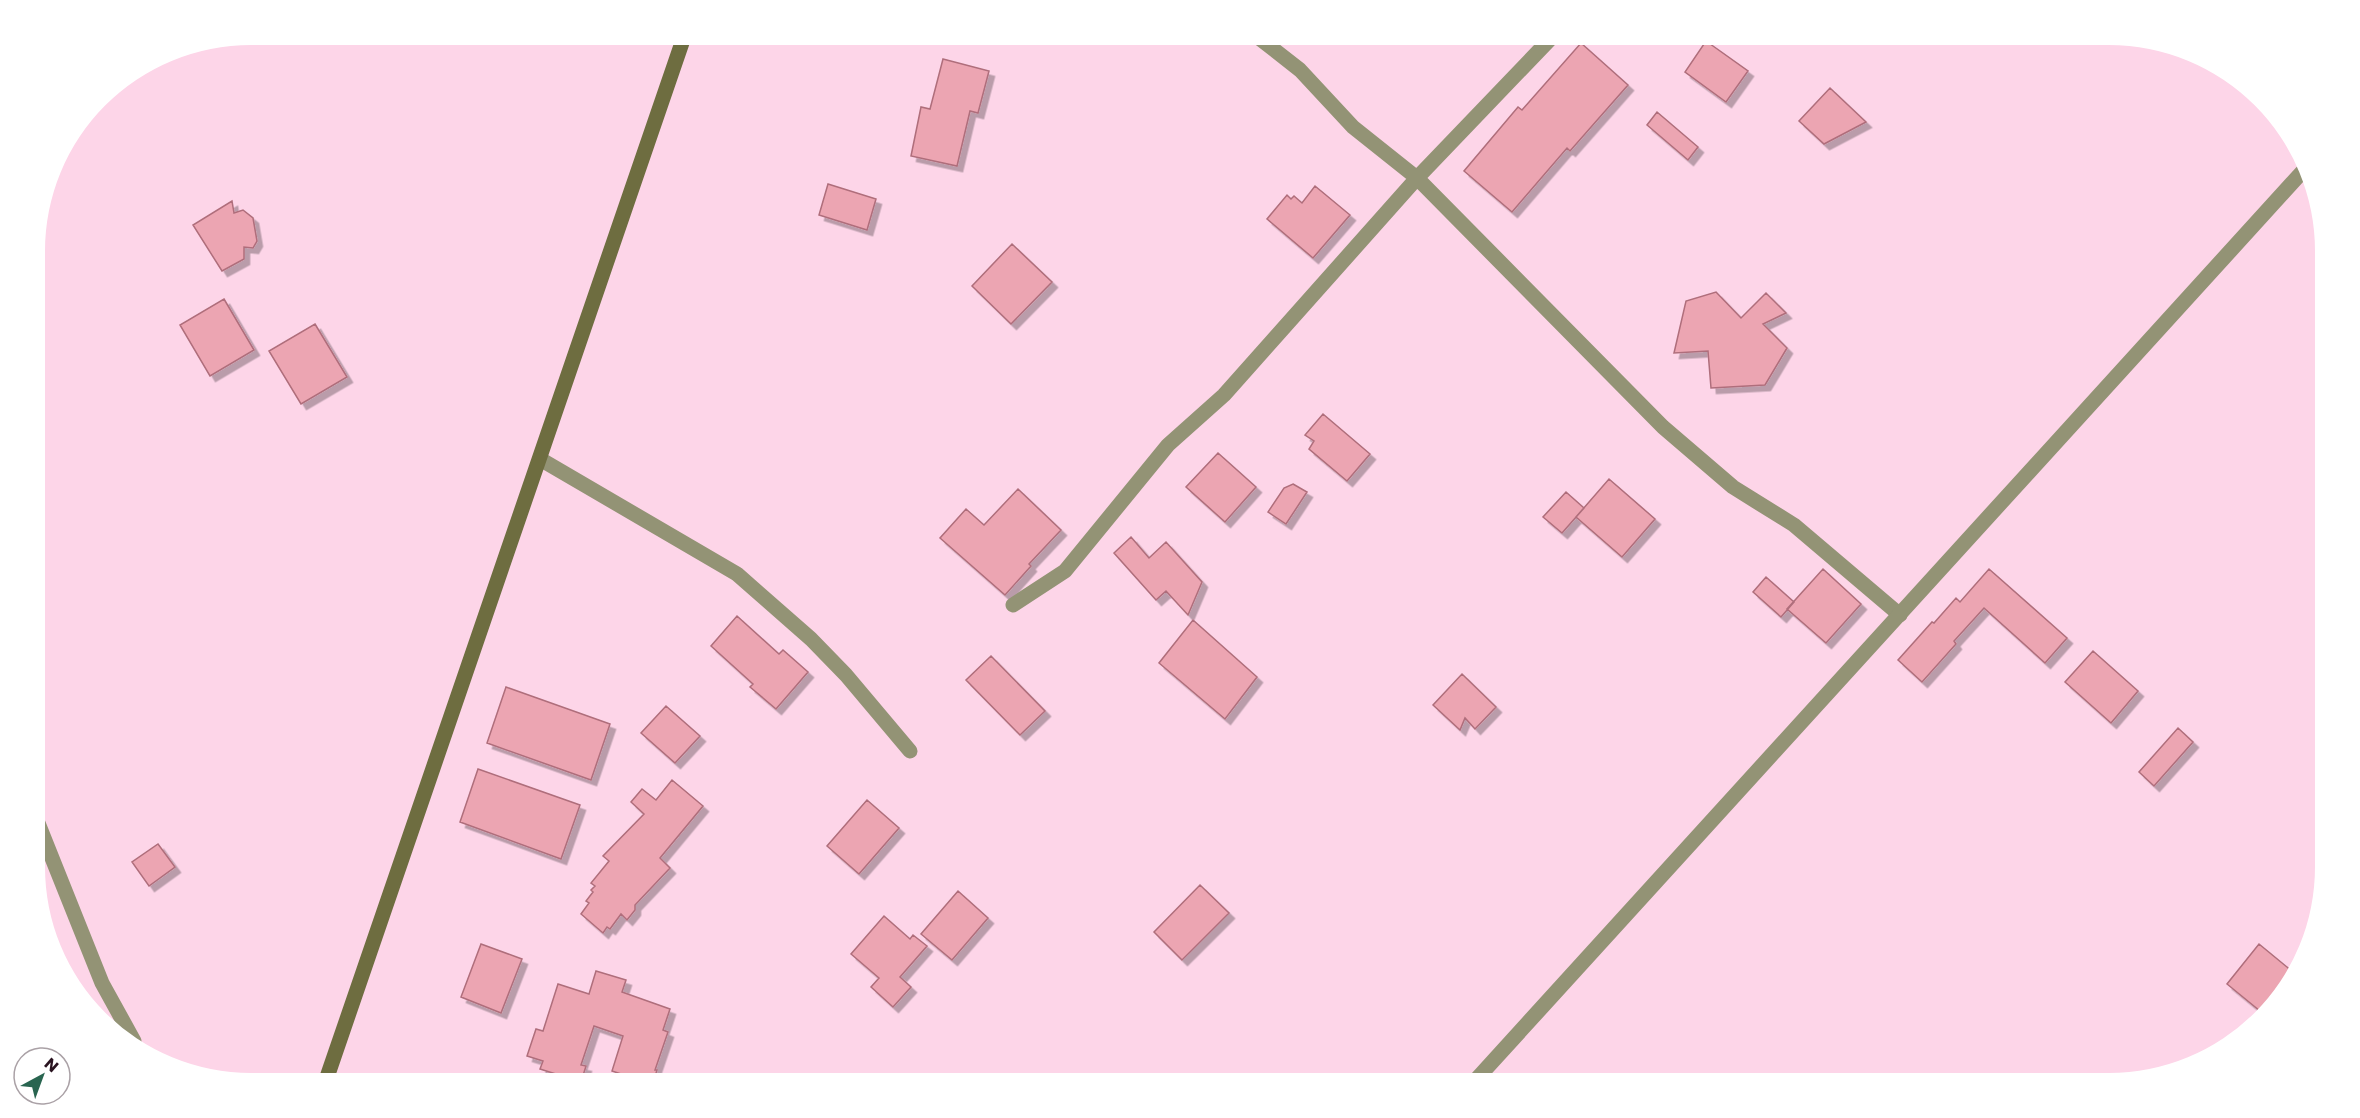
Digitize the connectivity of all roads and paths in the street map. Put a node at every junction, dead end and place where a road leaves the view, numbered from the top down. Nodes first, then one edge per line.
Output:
1 (681, 45) edge
2 (1268, 45) edge
3 (1544, 45) edge
4 (2300, 174) edge
5 (1417, 178) junction
6 (540, 459) junction
7 (1013, 605) dead end
8 (1900, 615) junction
9 (910, 751) dead end
10 (45, 840) edge
11 (130, 1034) edge
12 (328, 1073) edge
13 (1482, 1073) edge

1 - 6 main road
2 - 5 street
3 - 5 street
4 - 8 street
5 - 7 street
5 - 8 street
6 - 9 street
6 - 12 main road
8 - 13 street
10 - 11 street

